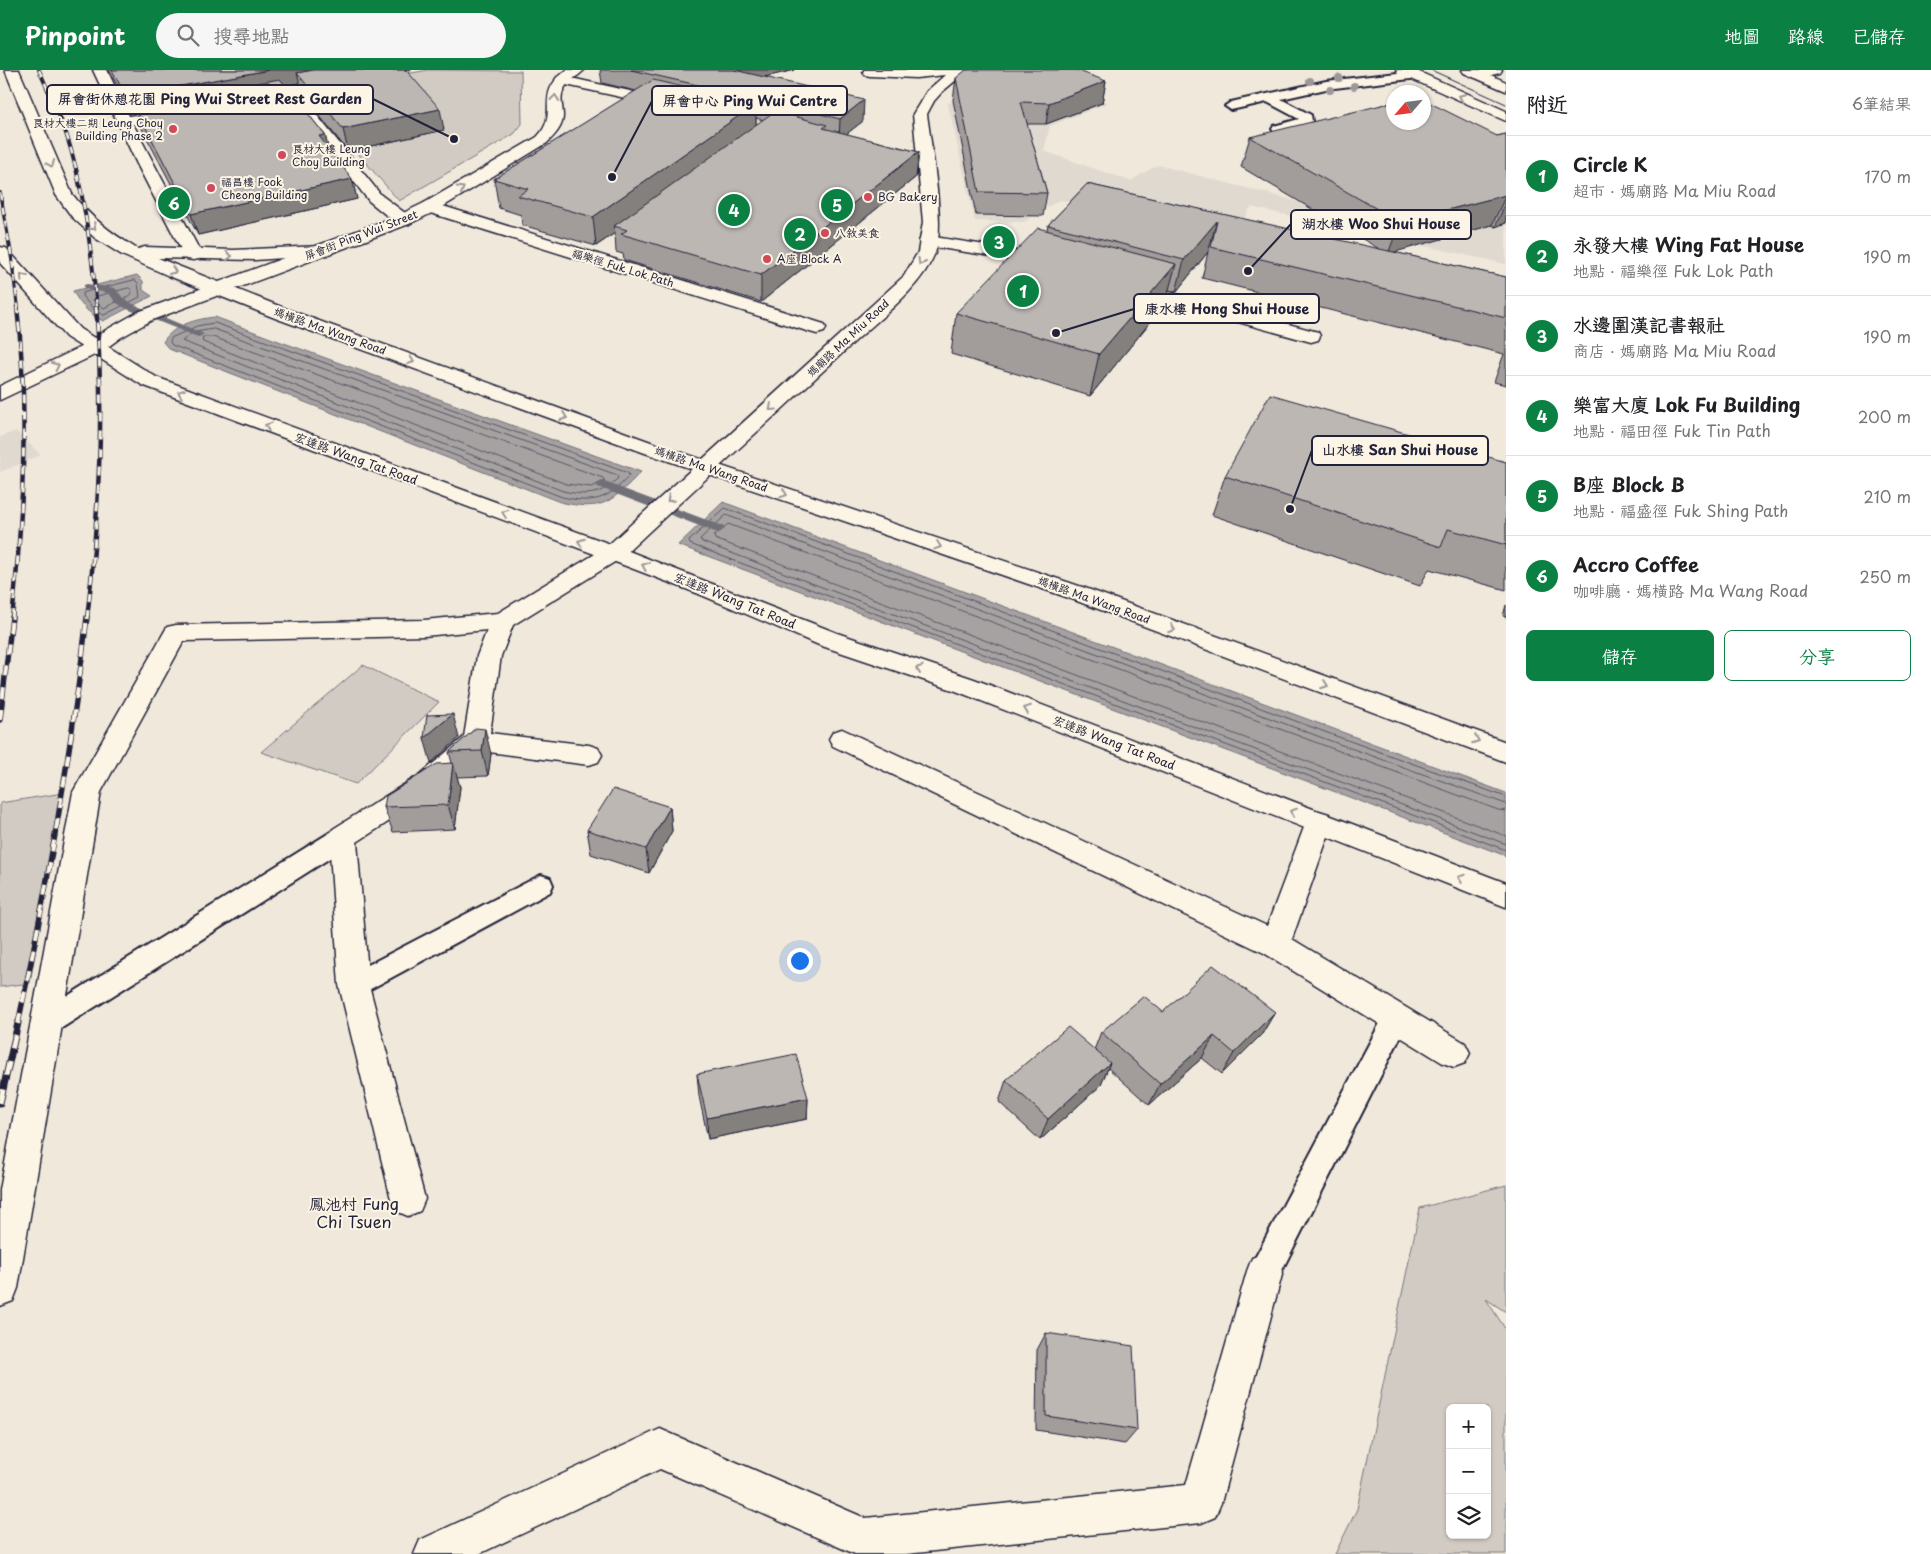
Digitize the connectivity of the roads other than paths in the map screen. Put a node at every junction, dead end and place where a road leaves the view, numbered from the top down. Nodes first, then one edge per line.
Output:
1 (13, 70) edge
2 (100, 70) edge
3 (403, 70) edge
4 (948, 70) edge
5 (961, 70) edge
6 (1495, 70) edge
7 (866, 71) edge
8 (1474, 72) edge
9 (566, 73) edge
10 (1409, 73) edge
11 (1506, 87) edge
12 (290, 91) junction
13 (1268, 97) junction
14 (242, 100) edge
15 (1231, 106) dead end
16 (684, 108) edge
17 (184, 111) edge
18 (920, 114) junction
19 (1506, 117) edge
20 (126, 121) junction
21 (1278, 129) edge
22 (908, 165) edge
23 (927, 170) junction
24 (430, 207) junction
25 (403, 220) junction
26 (928, 241) junction
27 (608, 247) edge
28 (128, 251) junction
29 (321, 251) junction
30 (0, 252) edge
31 (193, 255) junction
32 (592, 259) junction
33 (1070, 270) edge
34 (1117, 283) edge
35 (218, 289) junction
36 (817, 328) dead end
37 (1311, 336) dead end
38 (103, 354) junction
39 (0, 394) edge
40 (0, 404) edge
41 (699, 472) junction
42 (613, 553) junction
43 (503, 620) junction
44 (842, 739) dead end
45 (476, 741) junction
46 (1506, 752) edge
47 (589, 756) dead end
48 (1319, 822) junction
49 (343, 837) junction
50 (541, 885) dead end
51 (1506, 895) edge
52 (1275, 944) junction
53 (354, 985) junction
54 (1397, 1018) junction
55 (47, 1023) junction
56 (1454, 1053) dead end
57 (408, 1199) dead end
58 (1266, 1271) joint
59 (0, 1288) edge
60 (434, 1554) edge

1 -> 28 main road, 媽橫路 Ma Wang Road
2 - 20 main road
3 - 12 main road
4 - 7 main road
5 - 18 main road
6 - 8 main road
7 - 18 main road, 媽廟路 Ma Miu Road
8 - 11 main road
9 - 16 main road
24 -> 9 main road, 屏會街 Ping Wui Street
10 - 13 lane
19 -> 10 main road
12 - 14 main road
12 - 25 main road
13 - 15 lane
13 - 21 lane
17 - 20 main road
18 - 23 main road, 媽廟路 Ma Miu Road
20 - 31 main road
22 - 23 main road
23 - 26 main road, 媽廟路 Ma Miu Road
24 - 25 main road, 屏會街 Ping Wui Street
24 - 32 main road, 福樂徑 Fuk Lok Path
25 - 29 main road, 屏會街 Ping Wui Street
26 - 33 main road
26 -> 41 main road, 媽廟路 Ma Miu Road
27 - 32 main road
28 - 31 main road
28 -> 35 main road, 媽橫路 Ma Wang Road
31 -> 29 main road
29 - 35 main road, 屏會街 Ping Wui Street
38 -> 30 main road, 宏達路 Wang Tat Road
32 - 36 main road, 福樂徑 Fuk Lok Path
34 - 37 main road
35 - 38 main road, 屏會街 Ping Wui Street
35 -> 41 main road, 媽橫路 Ma Wang Road
39 -> 38 main road
38 - 40 main road
42 -> 38 main road, 宏達路 Wang Tat Road
41 -> 42 main road, 媽廟路 Ma Miu Road
41 -> 46 main road, 媽橫路 Ma Wang Road
42 - 43 main road, 媽廟路 Ma Miu Road
48 -> 42 main road, 宏達路 Wang Tat Road
43 - 45 main road
43 - 55 main road
44 - 52 main road
45 - 47 main road
45 - 49 main road
51 -> 48 main road, 宏達路 Wang Tat Road
48 - 52 main road
49 - 53 main road
49 - 55 lane
50 - 53 lane
52 - 54 main road
53 - 57 main road
54 - 56 main road
54 - 58 lane
55 - 59 main road
58 - 60 main road

